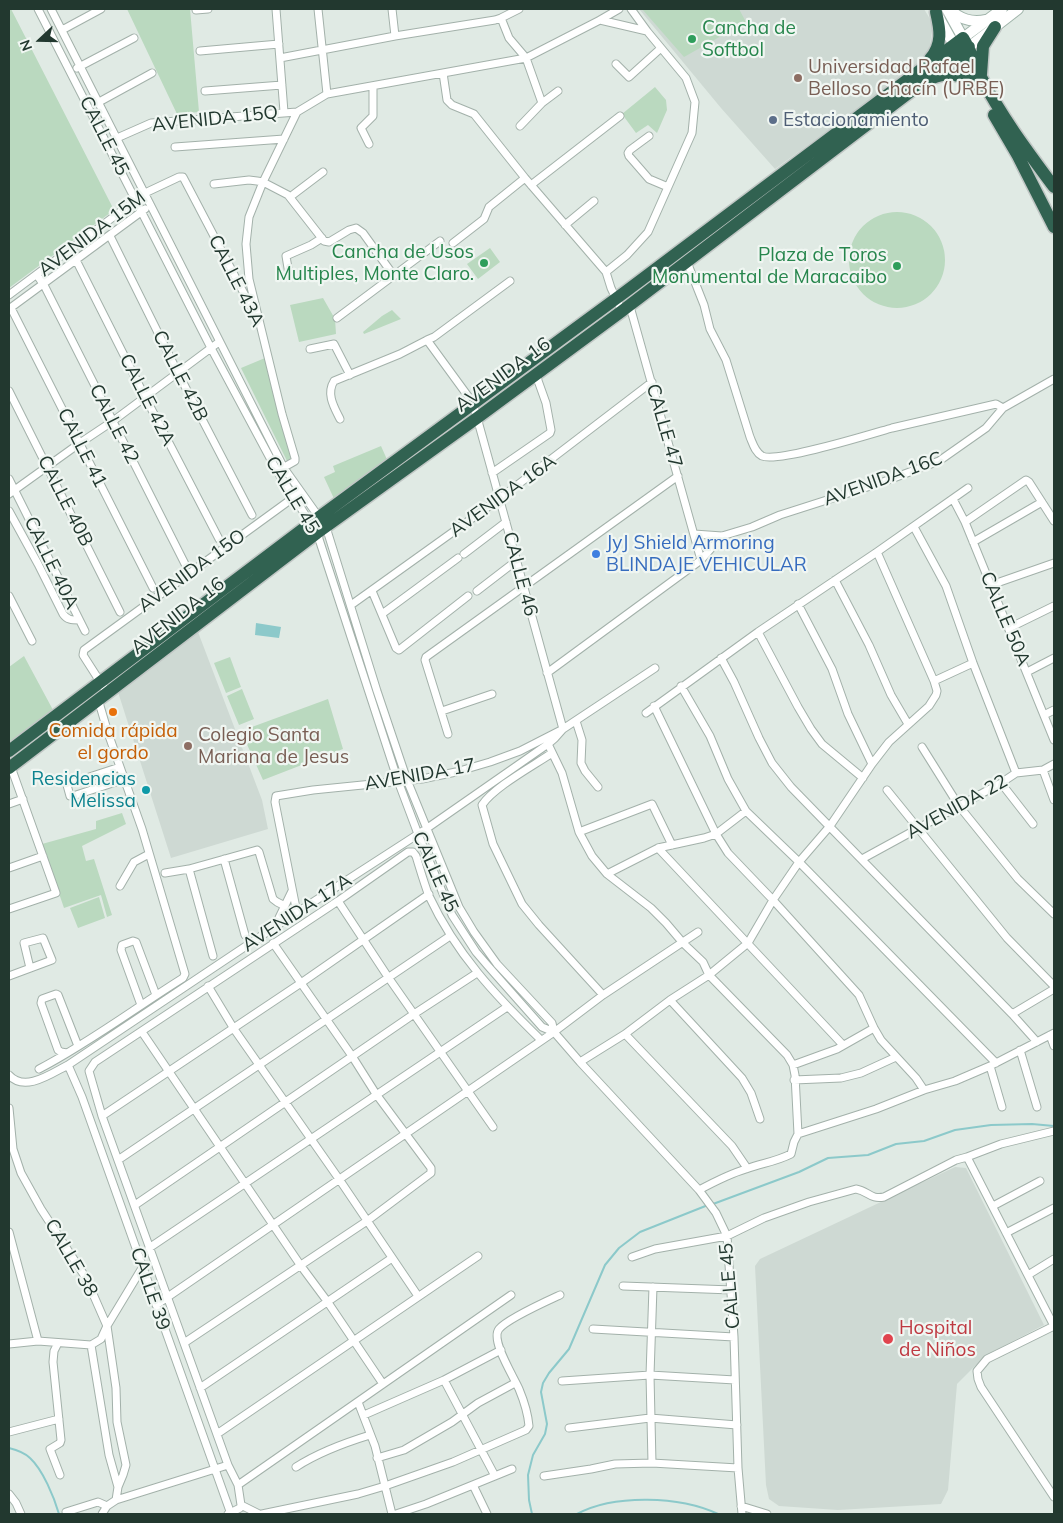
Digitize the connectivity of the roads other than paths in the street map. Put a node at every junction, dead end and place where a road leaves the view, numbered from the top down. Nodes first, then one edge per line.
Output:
1 (38, 9) edge
2 (51, 9) edge
3 (101, 9) edge
4 (208, 9) edge
5 (276, 9) edge
6 (318, 9) edge
7 (392, 9) edge
8 (519, 9) edge
9 (618, 9) edge
10 (632, 9) edge
11 (1002, 9) edge
12 (1018, 9) edge
13 (196, 10) edge
14 (941, 10) edge
15 (501, 18) junction
16 (600, 20) junction
17 (992, 23) junction
18 (62, 30) junction
19 (647, 31) junction
20 (395, 36) junction
21 (134, 38) dead end
22 (279, 44) junction
23 (961, 47) junction
24 (661, 48) junction
25 (322, 50) junction
26 (200, 51) dead end
27 (280, 58) junction
28 (526, 58) junction
29 (616, 64) dead end
30 (81, 66) junction
31 (71, 71) junction
32 (152, 73) dead end
33 (444, 73) junction
34 (922, 76) junction
35 (979, 81) junction
36 (282, 85) junction
37 (373, 86) junction
38 (205, 91) dead end
39 (558, 91) dead end
40 (327, 94) junction
41 (98, 102) junction
42 (542, 103) junction
43 (284, 112) junction
44 (297, 112) junction
45 (620, 116) dead end
46 (520, 126) dead end
47 (649, 136) dead end
48 (117, 138) junction
49 (284, 139) junction
50 (369, 144) dead end
51 (108, 145) junction
52 (175, 147) dead end
53 (323, 172) dead end
54 (179, 177) joint
55 (525, 178) junction
56 (263, 182) junction
57 (214, 184) dead end
58 (531, 185) junction
59 (668, 187) junction
60 (1054, 187) edge
61 (145, 193) junction
62 (290, 197) junction
63 (136, 200) junction
64 (594, 201) dead end
65 (151, 205) junction
66 (142, 212) junction
67 (565, 225) junction
68 (1054, 227) edge
69 (110, 236) junction
70 (322, 238) junction
71 (440, 241) dead end
72 (453, 243) dead end
73 (76, 260) junction
74 (687, 262) junction
75 (606, 272) junction
76 (288, 274) dead end
77 (37, 275) junction
78 (394, 276) junction
79 (510, 281) dead end
80 (43, 284) junction
81 (9, 295) edge
82 (620, 295) junction
83 (626, 308) junction
84 (10, 309) edge
85 (337, 318) dead end
86 (260, 324) junction
87 (427, 340) junction
88 (219, 342) junction
89 (212, 348) junction
90 (310, 349) dead end
91 (178, 373) junction
92 (350, 375) junction
93 (536, 375) junction
94 (1054, 379) edge
95 (652, 382) junction
96 (9, 391) edge
97 (145, 397) junction
98 (474, 403) junction
99 (1003, 408) junction
100 (477, 418) junction
101 (340, 419) dead end
102 (113, 421) junction
103 (80, 443) junction
104 (47, 466) junction
105 (280, 469) junction
106 (492, 473) junction
107 (678, 476) junction
108 (9, 479) edge
109 (968, 488) dead end
110 (11, 492) edge
111 (301, 492) junction
112 (294, 498) junction
113 (499, 499) junction
114 (953, 499) junction
115 (1042, 502) junction
116 (9, 511) edge
117 (252, 515) dead end
118 (1054, 521) edge
119 (506, 522) junction
120 (965, 522) junction
121 (318, 525) junction
122 (914, 527) junction
123 (694, 534) junction
124 (722, 536) junction
125 (219, 539) dead end
126 (973, 542) junction
127 (877, 552) junction
128 (48, 559) junction
129 (701, 560) junction
130 (516, 561) junction
131 (38, 564) junction
132 (185, 564) dead end
133 (1054, 564) edge
134 (836, 580) junction
135 (991, 585) junction
136 (524, 587) junction
137 (153, 588) dead end
138 (372, 590) junction
139 (477, 591) dead end
140 (9, 596) edge
141 (468, 596) dead end
142 (798, 604) junction
143 (351, 605) junction
144 (1054, 606) edge
145 (120, 612) dead end
146 (382, 614) junction
147 (79, 620) junction
148 (1009, 628) junction
149 (85, 630) dead end
150 (758, 632) junction
151 (32, 641) dead end
152 (720, 658) junction
153 (1054, 658) edge
154 (973, 662) junction
155 (655, 668) dead end
156 (1027, 672) junction
157 (547, 673) junction
158 (934, 681) junction
159 (96, 685) junction
160 (681, 686) junction
161 (492, 694) dead end
162 (103, 697) junction
163 (654, 706) junction
164 (1054, 710) edge
165 (442, 711) junction
166 (646, 713) dead end
167 (1044, 715) junction
168 (576, 721) junction
169 (908, 724) junction
170 (563, 729) junction
171 (448, 734) dead end
172 (1054, 740) edge
173 (548, 744) junction
174 (922, 747) dead end
175 (9, 751) edge
176 (552, 753) junction
177 (872, 764) junction
178 (1054, 764) edge
179 (120, 767) junction
180 (10, 768) edge
181 (1043, 770) junction
182 (1016, 773) junction
183 (90, 777) junction
184 (863, 778) junction
185 (124, 779) junction
186 (407, 780) junction
187 (398, 781) junction
188 (1001, 784) junction
189 (598, 787) dead end
190 (93, 790) junction
191 (887, 790) dead end
192 (23, 799) junction
193 (1054, 800) edge
194 (9, 804) edge
195 (959, 806) junction
196 (746, 811) junction
197 (1034, 824) dead end
198 (830, 826) junction
199 (426, 829) junction
200 (919, 829) junction
201 (579, 832) junction
202 (418, 834) junction
203 (716, 834) junction
204 (672, 845) junction
205 (658, 848) junction
206 (149, 854) junction
207 (43, 856) junction
208 (224, 859) junction
209 (862, 859) junction
210 (799, 862) junction
211 (9, 868) edge
212 (189, 869) junction
213 (165, 873) dead end
214 (607, 874) junction
215 (120, 886) dead end
216 (292, 890) junction
217 (429, 894) junction
218 (773, 900) junction
219 (338, 901) junction
220 (285, 906) junction
221 (9, 908) edge
222 (297, 913) junction
223 (1054, 914) edge
224 (273, 928) junction
225 (698, 932) dead end
226 (246, 935) dead end
227 (450, 936) junction
228 (364, 940) junction
229 (272, 943) junction
230 (683, 943) junction
231 (748, 943) junction
232 (214, 956) dead end
233 (30, 968) junction
234 (477, 973) junction
235 (709, 975) junction
236 (9, 976) edge
237 (388, 977) junction
238 (301, 983) junction
239 (208, 986) junction
240 (1054, 987) edge
241 (156, 995) junction
242 (602, 995) junction
243 (670, 1000) junction
244 (141, 1005) junction
245 (506, 1007) junction
246 (414, 1014) junction
247 (1012, 1014) junction
248 (326, 1020) junction
249 (874, 1028) junction
250 (234, 1029) junction
251 (142, 1032) junction
252 (554, 1032) junction
253 (625, 1034) junction
254 (1052, 1034) edge
255 (541, 1040) junction
256 (1037, 1042) junction
257 (843, 1045) junction
258 (78, 1046) junction
259 (1054, 1046) edge
260 (1020, 1050) junction
261 (440, 1052) junction
262 (67, 1053) junction
263 (352, 1056) junction
264 (896, 1057) junction
265 (580, 1062) junction
266 (259, 1064) junction
267 (68, 1065) junction
268 (793, 1065) junction
269 (993, 1065) junction
270 (39, 1069) dead end
271 (169, 1071) junction
272 (9, 1075) edge
273 (794, 1080) junction
274 (924, 1090) junction
275 (467, 1091) junction
276 (376, 1094) junction
277 (285, 1102) junction
278 (1002, 1107) dead end
279 (1037, 1107) dead end
280 (9, 1108) edge
281 (195, 1109) junction
282 (102, 1116) junction
283 (760, 1119) dead end
284 (493, 1127) dead end
285 (1054, 1132) edge
286 (405, 1134) junction
287 (798, 1134) junction
288 (310, 1139) junction
289 (221, 1146) junction
290 (967, 1157) junction
291 (118, 1160) junction
292 (747, 1168) junction
293 (339, 1179) junction
294 (1040, 1181) dead end
295 (246, 1183) junction
296 (699, 1190) junction
297 (134, 1205) junction
298 (992, 1206) junction
299 (1054, 1208) edge
300 (367, 1221) junction
301 (273, 1224) junction
302 (9, 1232) edge
303 (1006, 1233) junction
304 (727, 1236) junction
305 (149, 1248) junction
306 (478, 1256) dead end
307 (632, 1257) dead end
308 (392, 1258) junction
309 (1054, 1259) edge
310 (301, 1266) junction
311 (142, 1268) junction
312 (1028, 1275) junction
313 (623, 1286) dead end
314 (653, 1287) junction
315 (732, 1290) junction
316 (560, 1294) dead end
317 (418, 1296) junction
318 (511, 1296) dead end
319 (167, 1297) junction
320 (327, 1301) junction
321 (156, 1305) junction
322 (1054, 1307) edge
323 (1047, 1312) junction
324 (107, 1326) junction
325 (1054, 1326) edge
326 (593, 1328) dead end
327 (651, 1332) junction
328 (734, 1337) junction
329 (354, 1340) junction
330 (38, 1341) junction
331 (58, 1343) junction
332 (184, 1343) junction
333 (9, 1344) edge
334 (91, 1345) junction
335 (501, 1350) junction
336 (650, 1375) junction
337 (444, 1380) junction
338 (735, 1380) junction
339 (562, 1381) dead end
340 (516, 1383) junction
341 (383, 1384) junction
342 (200, 1388) junction
343 (358, 1402) junction
344 (462, 1414) junction
345 (364, 1415) junction
346 (650, 1418) junction
347 (59, 1419) junction
348 (736, 1425) junction
349 (569, 1428) dead end
350 (9, 1432) edge
351 (217, 1434) junction
352 (370, 1435) junction
353 (480, 1449) junction
354 (378, 1458) junction
355 (652, 1463) junction
356 (228, 1465) junction
357 (296, 1467) dead end
358 (738, 1468) junction
359 (214, 1469) junction
360 (512, 1469) dead end
361 (60, 1475) dead end
362 (495, 1476) junction
363 (544, 1476) dead end
364 (238, 1485) junction
365 (472, 1485) junction
366 (385, 1486) junction
367 (118, 1487) junction
368 (9, 1494) edge
369 (1054, 1497) edge
370 (116, 1500) junction
371 (241, 1505) junction
372 (107, 1506) junction
373 (741, 1506) junction
374 (66, 1512) dead end
375 (21, 1514) edge
376 (102, 1514) edge
377 (229, 1514) edge
378 (260, 1514) edge
379 (392, 1514) edge
380 (396, 1514) edge
381 (487, 1514) edge
382 (742, 1514) edge
383 (767, 1514) edge

1 - 31 street, CALLE 45
2 - 18 street, CALLE 45
3 - 18 street
4 - 13 street
5 - 22 street
6 - 25 street
7 - 20 street
8 - 15 street
9 - 16 street
10 - 19 street
11 - 17 main road, AVENIDA 16
12 - 17 main road, AVENIDA 16
14 - 17 main road
14 - 23 main road
14 - 34 highway
15 - 20 street
15 - 28 street
16 - 19 street
16 - 28 street
17 - 23 main road, AVENIDA 16
17 - 35 highway
18 - 30 street, CALLE 45
19 - 24 street
20 - 25 street
21 - 30 street
22 - 26 street
22 - 27 street
23 - 34 highway, AVENIDA 16
23 - 35 highway
24 - 29 street
24 - 59 street
25 - 27 street
25 - 40 street
27 - 36 street
28 - 33 street
28 - 42 street
30 - 31 street
30 - 41 street, CALLE 45
31 - 51 street, CALLE 45
32 - 41 street
33 - 37 street
33 - 55 street
34 - 35 highway
34 - 74 highway, AVENIDA 16
34 - 82 highway, AVENIDA 16
35 - 60 highway
35 - 68 highway
36 - 38 street
36 - 43 street
37 - 40 street
37 - 50 street
39 - 42 street
40 - 44 street
41 - 48 street, CALLE 45
42 - 46 street
43 - 44 street, AVENIDA 15Q
43 - 48 street, AVENIDA 15Q
44 - 49 street
45 - 58 street
47 - 59 street
48 - 51 street, AVENIDA 15Q
48 - 61 street, CALLE 45
49 - 52 street
49 - 56 street
51 - 63 street, CALLE 45
53 - 62 street
54 - 61 street, AVENIDA 15M
54 - 86 street, CALLE 43A
55 - 58 street
55 - 72 street
56 - 57 street
56 - 62 street
56 - 86 street
58 - 67 street
59 - 75 street
61 - 63 street, AVENIDA 15M
61 - 65 street, CALLE 45
62 - 70 street
63 - 66 street, CALLE 45
63 - 77 street, AVENIDA 15M
64 - 67 street
65 - 66 street, AVENIDA 15M
65 - 88 street, CALLE 45
66 - 69 street, AVENIDA 15M
66 - 89 street, CALLE 45
67 - 75 street
69 - 73 street, AVENIDA 15M
69 - 91 street, CALLE 42B
70 - 76 street
70 - 78 street
71 - 78 street
73 - 80 street, AVENIDA 15M
73 - 97 street, CALLE 42A
74 - 83 highway, AVENIDA 16
74 - 99 street
75 - 82 street
77 - 80 street, CALLE 42
77 - 81 street, AVENIDA 15M
78 - 85 street
79 - 87 street
80 - 84 street, AVENIDA 15M
80 - 102 street, CALLE 42
82 - 83 street, CALLE 47
82 - 83 street
82 - 98 highway, AVENIDA 16
83 - 93 highway, AVENIDA 16
83 - 95 street, CALLE 47
84 - 103 street, CALLE 41
86 - 105 street, CALLE 43A
87 - 92 street
87 - 98 street
88 - 89 street
88 - 105 street, CALLE 45
89 - 91 street
89 - 105 street, CALLE 45
90 - 92 street
91 - 97 street
91 - 117 street, CALLE 42B
92 - 101 street
93 - 100 highway, AVENIDA 16
93 - 106 street
94 - 99 street, AVENIDA 16C
95 - 107 street, CALLE 47
95 - 113 street, AVENIDA 16A
96 - 104 street, CALLE 40B
97 - 102 street
97 - 125 street, CALLE 42A
98 - 100 street, CALLE 46
98 - 121 highway, AVENIDA 16
99 - 124 street, AVENIDA 16C
100 - 106 street, CALLE 46
100 - 121 highway, AVENIDA 16
102 - 103 street
102 - 132 street, CALLE 42
103 - 104 street
103 - 137 street, CALLE 41
104 - 110 street
104 - 145 street, CALLE 40B
105 - 111 street, CALLE 45
105 - 112 street, CALLE 45
106 - 113 street, CALLE 46
107 - 123 street, CALLE 47
107 - 136 street
108 - 110 street, CALLE 40A
109 - 114 street
110 - 128 street, CALLE 40A
111 - 112 street, AVENIDA 15O
111 - 121 street, CALLE 45
112 - 121 street, CALLE 45
112 - 159 street, AVENIDA 15O
113 - 119 street, CALLE 46
113 - 138 street, AVENIDA 16A
114 - 120 street, CALLE 50A
114 - 122 street
115 - 118 street
115 - 120 street
115 - 126 street
116 - 131 street, CALLE 40A
119 - 130 street, CALLE 46
119 - 146 street
120 - 126 street, CALLE 50A
121 - 143 street, CALLE 45
121 - 159 highway, AVENIDA 16
121 - 162 highway, AVENIDA 16
121 - 187 street, CALLE 45
122 - 127 street
122 - 154 street
123 - 124 street
123 - 129 street, CALLE 47
124 - 129 street
126 - 135 street, CALLE 50A
127 - 134 street
127 - 158 street
128 - 131 street
128 - 147 street, CALLE 40A
129 - 157 street
130 - 136 street, CALLE 46
130 - 139 street
131 - 147 street, CALLE 40A
133 - 135 street
134 - 142 street
134 - 169 street
135 - 148 street, CALLE 50A
136 - 157 street, CALLE 46
136 - 165 street
138 - 143 street, AVENIDA 16A
138 - 146 street
140 - 151 street
141 - 146 street
142 - 150 street
142 - 177 street
143 - 186 street, CALLE 45
144 - 148 street
147 - 149 street, CALLE 40A
148 - 156 street, CALLE 50A
150 - 152 street
150 - 184 street
152 - 160 street
152 - 198 street
153 - 156 street
154 - 158 street
154 - 182 street
155 - 168 street
156 - 167 street, CALLE 50A
157 - 170 street, CALLE 46
158 - 169 street
159 - 162 street
159 - 175 highway, AVENIDA 16
160 - 163 street
160 - 196 street
161 - 165 street
162 - 179 street
162 - 180 highway, AVENIDA 16
163 - 166 street
163 - 203 street
164 - 167 street
165 - 171 street
167 - 172 street, CALLE 50A
168 - 170 street
168 - 189 street
169 - 177 street
170 - 173 street, AVENIDA 17A
170 - 186 street, AVENIDA 17
173 - 176 street
173 - 199 street, AVENIDA 17A
174 - 195 street
176 - 201 street
176 - 242 street
177 - 184 street
178 - 181 street, AVENIDA 22
179 - 183 street
179 - 185 street
180 - 192 street
181 - 182 street, AVENIDA 22
181 - 193 street
182 - 188 street, AVENIDA 22
183 - 190 street
183 - 190 street
184 - 198 street
185 - 190 street
185 - 206 street
186 - 187 street, AVENIDA 17
186 - 199 street, CALLE 45
187 - 202 street, CALLE 45
187 - 216 street, AVENIDA 17
188 - 195 street, AVENIDA 22
188 - 197 street
191 - 200 street
192 - 194 street
192 - 207 street
195 - 200 street, AVENIDA 22
195 - 223 street
196 - 203 street
196 - 210 street
198 - 209 street
198 - 210 street
199 - 202 street, AVENIDA 17A
199 - 252 street, CALLE 45
200 - 209 street, AVENIDA 22
200 - 240 street
201 - 204 street
201 - 214 street
202 - 222 street, AVENIDA 17A
202 - 252 street, CALLE 45
203 - 204 street
203 - 218 street
204 - 205 street
205 - 214 street
205 - 231 street
206 - 215 street
206 - 241 street
207 - 211 street
207 - 221 street
208 - 212 street
208 - 220 street
208 - 226 street
209 - 247 street
210 - 218 street
210 - 269 street
212 - 213 street
212 - 232 street
214 - 230 street
216 - 220 street
216 - 222 street
217 - 219 street
217 - 227 street
217 - 228 street
218 - 231 street
218 - 249 street
219 - 228 street
219 - 229 street
220 - 224 street
222 - 224 street, AVENIDA 17A
224 - 267 street, AVENIDA 17A
225 - 230 street
227 - 234 street
227 - 237 street
228 - 237 street
228 - 238 street
229 - 238 street
229 - 239 street
230 - 235 street
230 - 242 street
231 - 235 street
231 - 257 street
233 - 233 street
233 - 236 street
234 - 245 street
234 - 246 street
235 - 243 street
235 - 268 street
237 - 246 street
237 - 248 street
238 - 248 street
238 - 250 street
239 - 250 street
239 - 251 street
240 - 247 street
241 - 244 street
241 - 244 street
242 - 252 street
243 - 253 street
243 - 283 street
244 - 258 street
245 - 255 street
245 - 261 street
246 - 261 street
246 - 263 street
247 - 256 street
248 - 263 street
248 - 266 street
249 - 257 street
249 - 264 street
250 - 266 street
250 - 271 street
251 - 271 street
251 - 282 street
252 - 255 street
252 - 265 street, CALLE 45
253 - 265 street
253 - 292 street
254 - 256 street
254 - 259 street
255 - 275 street
256 - 260 street
257 - 268 street
258 - 262 street
258 - 262 street
260 - 269 street
260 - 279 street
261 - 275 street
261 - 276 street
262 - 270 street
263 - 276 street
263 - 277 street
264 - 273 street
264 - 274 street
265 - 296 street, CALLE 45
266 - 277 street
266 - 281 street
267 - 272 street, AVENIDA 17A
267 - 311 street, CALLE 39
268 - 273 street
269 - 274 street
269 - 278 street
271 - 281 street
271 - 282 street
273 - 287 street
274 - 287 street
275 - 284 street
275 - 286 street
276 - 286 street
276 - 288 street
277 - 288 street
277 - 289 street
280 - 324 street, CALLE 38
281 - 289 street
281 - 291 street
282 - 291 street
285 - 290 street
286 - 293 street
286 - 300 street
287 - 292 street
288 - 293 street
288 - 295 street
289 - 295 street
289 - 297 street
290 - 298 street
290 - 304 street
291 - 297 street
292 - 296 street
293 - 300 street
293 - 301 street
294 - 298 street
295 - 301 street
295 - 305 street
296 - 304 street, CALLE 45
297 - 305 street
298 - 303 street
299 - 303 street
300 - 308 street
300 - 310 street
301 - 310 street
301 - 319 street
302 - 330 street
303 - 312 street
304 - 307 street
304 - 315 street, CALLE 45
305 - 319 street
306 - 317 street
308 - 317 street
308 - 320 street
309 - 312 street
310 - 320 street
310 - 332 street
311 - 321 street, CALLE 39
311 - 324 street
312 - 323 street
313 - 314 street
314 - 315 street
314 - 327 street
315 - 328 street, CALLE 45
316 - 335 street
317 - 329 street
318 - 341 street
319 - 321 street
319 - 332 street
320 - 329 street
320 - 342 street
321 - 359 street, CALLE 39
322 - 323 street
323 - 325 street
324 - 334 street
324 - 367 street, CALLE 38
325 - 369 street
326 - 327 street
327 - 328 street
327 - 336 street
328 - 338 street, CALLE 45
329 - 341 street
329 - 351 street
330 - 331 street
330 - 333 street
331 - 334 street
331 - 347 street
332 - 342 street
334 - 367 street
335 - 337 street
335 - 340 street
336 - 338 street
336 - 339 street
336 - 346 street
337 - 344 street
337 - 345 street
338 - 348 street, CALLE 45
340 - 344 street
340 - 353 street
341 - 343 street
342 - 351 street
343 - 345 street
343 - 364 street
344 - 353 street
344 - 354 street
345 - 352 street
346 - 348 street
346 - 349 street
346 - 355 street
347 - 350 street
347 - 361 street
348 - 358 street, CALLE 45
351 - 356 street
352 - 354 street
352 - 357 street
353 - 362 street
353 - 366 street
354 - 366 street
355 - 358 street
355 - 363 street
356 - 359 street
356 - 364 street
358 - 373 street, CALLE 45
359 - 370 street
359 - 377 street, CALLE 39
360 - 362 street
362 - 365 street
364 - 371 street
365 - 380 street
365 - 381 street
366 - 378 street
366 - 379 street
367 - 370 street, CALLE 38
368 - 375 street
370 - 372 street
371 - 377 street
371 - 378 street
372 - 374 street
372 - 376 street
373 - 382 street, CALLE 45
373 - 383 street

